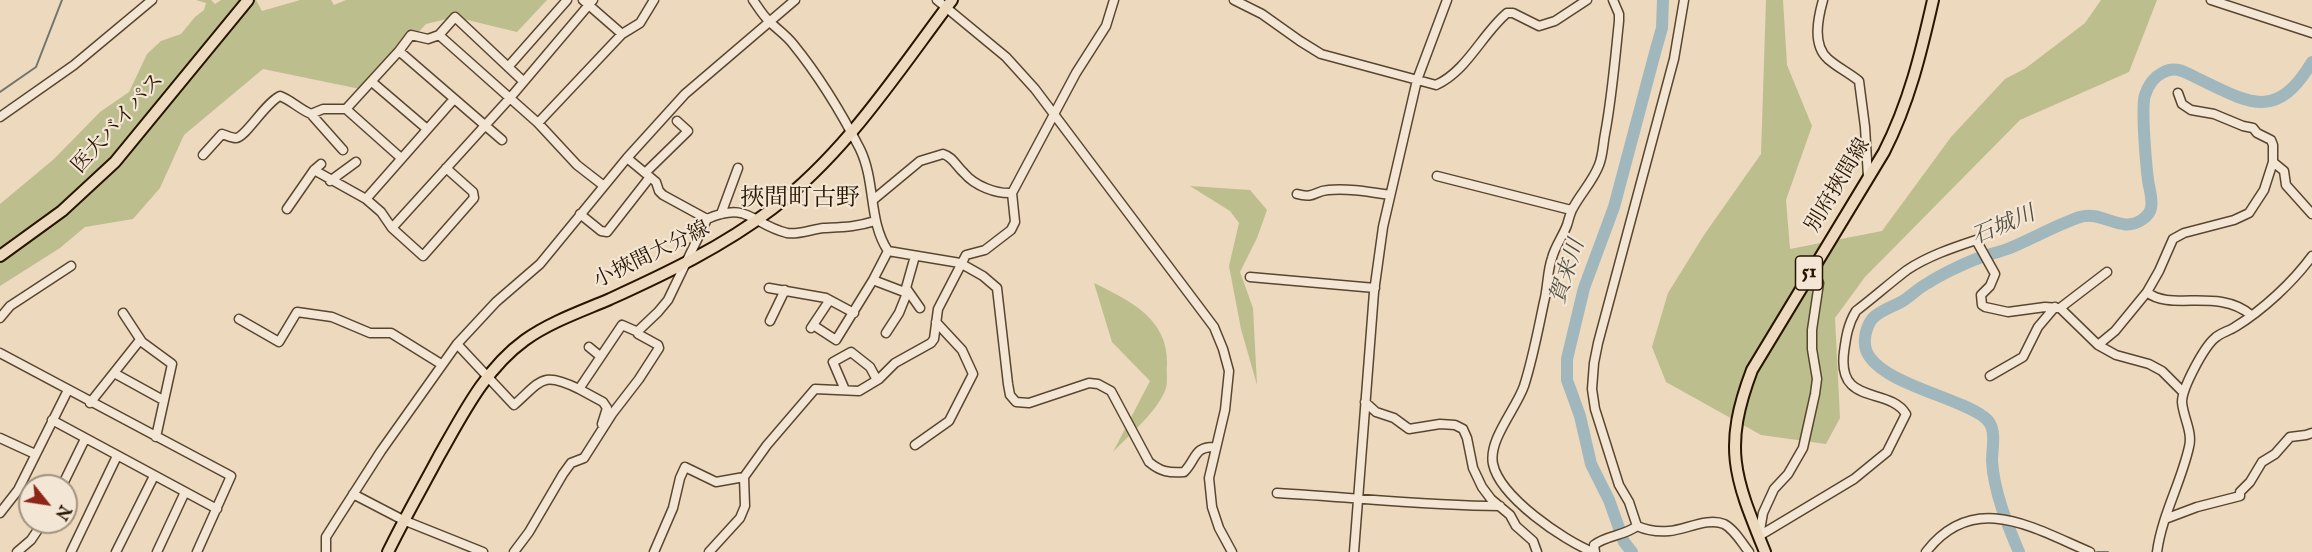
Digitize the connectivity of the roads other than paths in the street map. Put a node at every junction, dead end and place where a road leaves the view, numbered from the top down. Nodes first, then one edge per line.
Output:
1 (152, 0) edge
2 (248, 0) edge
3 (567, 0) edge
4 (654, 0) edge
5 (753, 0) edge
6 (795, 0) edge
7 (938, 0) edge
8 (1113, 0) edge
9 (1234, 0) edge
10 (1447, 0) edge
11 (1583, 0) edge
12 (1613, 0) edge
13 (1684, 0) edge
14 (1823, 0) edge
15 (1933, 0) edge
16 (2211, 0) edge
17 (589, 2) edge
18 (949, 4) edge
19 (769, 21) junction
20 (2312, 33) edge
21 (439, 34) junction
22 (622, 34) junction
23 (399, 51) junction
24 (508, 67) junction
25 (1417, 80) junction
26 (523, 81) junction
27 (372, 82) junction
28 (2178, 93) dead end
29 (510, 98) junction
30 (454, 99) junction
31 (346, 109) junction
32 (311, 114) junction
33 (1055, 116) junction
34 (0, 117) edge
35 (677, 121) dead end
36 (538, 123) junction
37 (483, 126) junction
38 (427, 129) junction
39 (851, 133) junction
40 (502, 140) dead end
41 (343, 150) dead end
42 (203, 155) dead end
43 (401, 158) junction
44 (627, 158) junction
45 (356, 162) dead end
46 (2273, 162) junction
47 (446, 168) junction
48 (738, 168) dead end
49 (648, 175) junction
50 (1437, 176) dead end
51 (1868, 177) junction
52 (330, 181) junction
53 (604, 186) junction
54 (1012, 193) junction
55 (1297, 194) dead end
56 (1390, 195) junction
57 (366, 199) junction
58 (873, 200) junction
59 (287, 209) dead end
60 (1571, 210) junction
61 (580, 214) junction
62 (721, 214) junction
63 (2312, 214) edge
64 (708, 219) junction
65 (758, 219) junction
66 (875, 221) junction
67 (392, 228) junction
68 (888, 251) junction
69 (0, 256) edge
70 (915, 256) junction
71 (960, 263) junction
72 (2310, 263) edge
73 (684, 264) junction
74 (71, 266) dead end
75 (1812, 269) junction
76 (2107, 272) dead end
77 (1250, 277) dead end
78 (873, 280) junction
79 (769, 288) dead end
80 (1375, 288) junction
81 (785, 290) junction
82 (2146, 292) junction
83 (907, 293) junction
84 (829, 300) junction
85 (920, 308) dead end
86 (2058, 308) junction
87 (123, 313) dead end
88 (854, 313) junction
89 (2251, 315) junction
90 (0, 318) edge
91 (239, 319) dead end
92 (770, 321) dead end
93 (936, 322) junction
94 (638, 332) junction
95 (886, 333) dead end
96 (140, 340) junction
97 (457, 344) junction
98 (2098, 345) junction
99 (589, 347) dead end
100 (600, 356) junction
101 (1, 357) edge
102 (441, 364) junction
103 (114, 373) junction
104 (488, 375) junction
105 (1990, 376) dead end
106 (877, 380) junction
107 (579, 389) junction
108 (68, 390) junction
109 (845, 390) junction
110 (2183, 392) junction
111 (164, 400) junction
112 (1365, 402) junction
113 (90, 403) junction
114 (52, 420) junction
115 (600, 431) junction
116 (2312, 433) edge
117 (156, 437) junction
118 (0, 438) edge
119 (85, 439) junction
120 (915, 444) dead end
121 (1216, 447) junction
122 (35, 454) junction
123 (117, 456) junction
124 (68, 474) edge
125 (154, 476) junction
126 (744, 477) junction
127 (185, 492) junction
128 (1277, 493) dead end
129 (353, 494) junction
130 (1358, 497) junction
131 (1500, 506) junction
132 (217, 509) junction
133 (0, 513) edge
134 (2165, 519) junction
135 (403, 520) junction
136 (1634, 528) junction
137 (36, 534) edge
138 (1759, 536) junction
139 (17, 552) edge
140 (71, 552) edge
141 (117, 552) edge
142 (156, 552) edge
143 (197, 552) edge
144 (326, 552) edge
145 (388, 552) edge
146 (483, 552) edge
147 (514, 552) edge
148 (654, 552) edge
149 (709, 552) edge
150 (1232, 552) edge
151 (1354, 552) edge
152 (1537, 552) edge
153 (1594, 552) edge
154 (1749, 552) edge
155 (1765, 552) edge
156 (1926, 552) edge
157 (2090, 552) edge
158 (2157, 552) edge

1 - 34 street
2 - 69 main road, 医大バイパス
3 - 24 street
4 - 22 street
5 - 19 street
6 - 19 street
7 - 18 street
8 - 33 street
9 - 25 street
10 - 25 street
11 - 25 street
12 - 60 street
13 - 136 street
14 - 51 street
15 - 51 main road, 別府挾間線 / 51
16 - 20 street
17 - 22 street
17 - 26 street
18 - 33 street
18 - 39 main road, 小挾間大分線
19 - 39 street
19 - 44 street
21 - 23 street
21 - 24 street
21 - 29 street
22 - 36 street
23 - 27 street
23 - 30 street
24 - 26 street
25 - 56 street
26 - 29 street
27 - 31 street
27 - 38 street
28 - 46 street
29 - 36 street
29 - 37 street
30 - 37 street
30 - 38 street
31 - 32 street
31 - 43 street
32 - 41 street
32 - 42 street
33 - 54 street
33 - 121 street
35 - 49 street
36 - 53 street
37 - 40 street
37 - 47 street
38 - 43 street
39 - 58 street
39 - 65 main road, 小挾間大分線
43 - 57 street
44 - 49 street
44 - 53 street
45 - 52 street
46 - 63 street
46 - 82 street
47 - 67 street
47 - 67 street
48 - 62 street
49 - 61 street
49 - 64 street
50 - 60 street
51 - 75 main road, 別府挾間線 / 51
52 - 57 street
52 - 59 street
53 - 61 street
54 - 58 street
54 - 71 street
55 - 56 street
56 - 80 street
57 - 67 street
58 - 66 street
60 - 153 street
61 - 97 street
62 - 64 street
62 - 65 street
64 - 73 street
65 - 66 street
65 - 73 main road, 小挾間大分線
66 - 68 street
68 - 70 street
68 - 78 street
70 - 71 street
70 - 83 street
71 - 93 street
71 - 121 street
72 - 89 street
73 - 94 street
73 - 104 main road, 小挾間大分線
74 - 90 street
75 - 138 street
75 - 138 main road, 別府挾間線 / 51
76 - 86 street
77 - 80 street
78 - 83 street
78 - 88 street
79 - 81 street
80 - 112 street
81 - 84 street
81 - 92 street
82 - 89 street
82 - 98 street
83 - 85 street
83 - 95 street
84 - 88 street
84 - 88 street
86 - 98 street
86 - 105 street
86 - 138 street
87 - 96 street
89 - 110 street
91 - 102 street
93 - 106 street
93 - 120 street
94 - 100 street
94 - 115 street
96 - 103 street
96 - 111 street
97 - 102 street
97 - 104 street
98 - 110 street
99 - 100 street
100 - 107 street
101 - 108 street
102 - 129 street
103 - 111 street
103 - 113 street
104 - 107 street
104 - 135 main road, 小挾間大分線
106 - 109 street
106 - 109 street
107 - 115 street
108 - 113 street
108 - 114 street
109 - 126 street
110 - 134 street
111 - 117 street
112 - 130 street
112 - 131 street
113 - 117 street
114 - 119 street
114 - 122 street
115 - 147 street
116 - 134 street
117 - 132 street
118 - 122 street
119 - 123 street
119 - 124 street
121 - 150 street
122 - 133 street
123 - 125 street
123 - 140 street
125 - 127 street
125 - 141 street
126 - 148 street
126 - 149 street
127 - 132 street
127 - 142 street
128 - 130 street
129 - 135 street
129 - 144 street
130 - 131 street
130 - 151 street
131 - 152 street
132 - 143 street
134 - 158 street
135 - 145 main road, 小挾間大分線
135 - 146 street
136 - 153 street
136 - 154 street
137 - 139 street
138 - 155 main road, 別府挾間線 / 51
156 - 157 street

